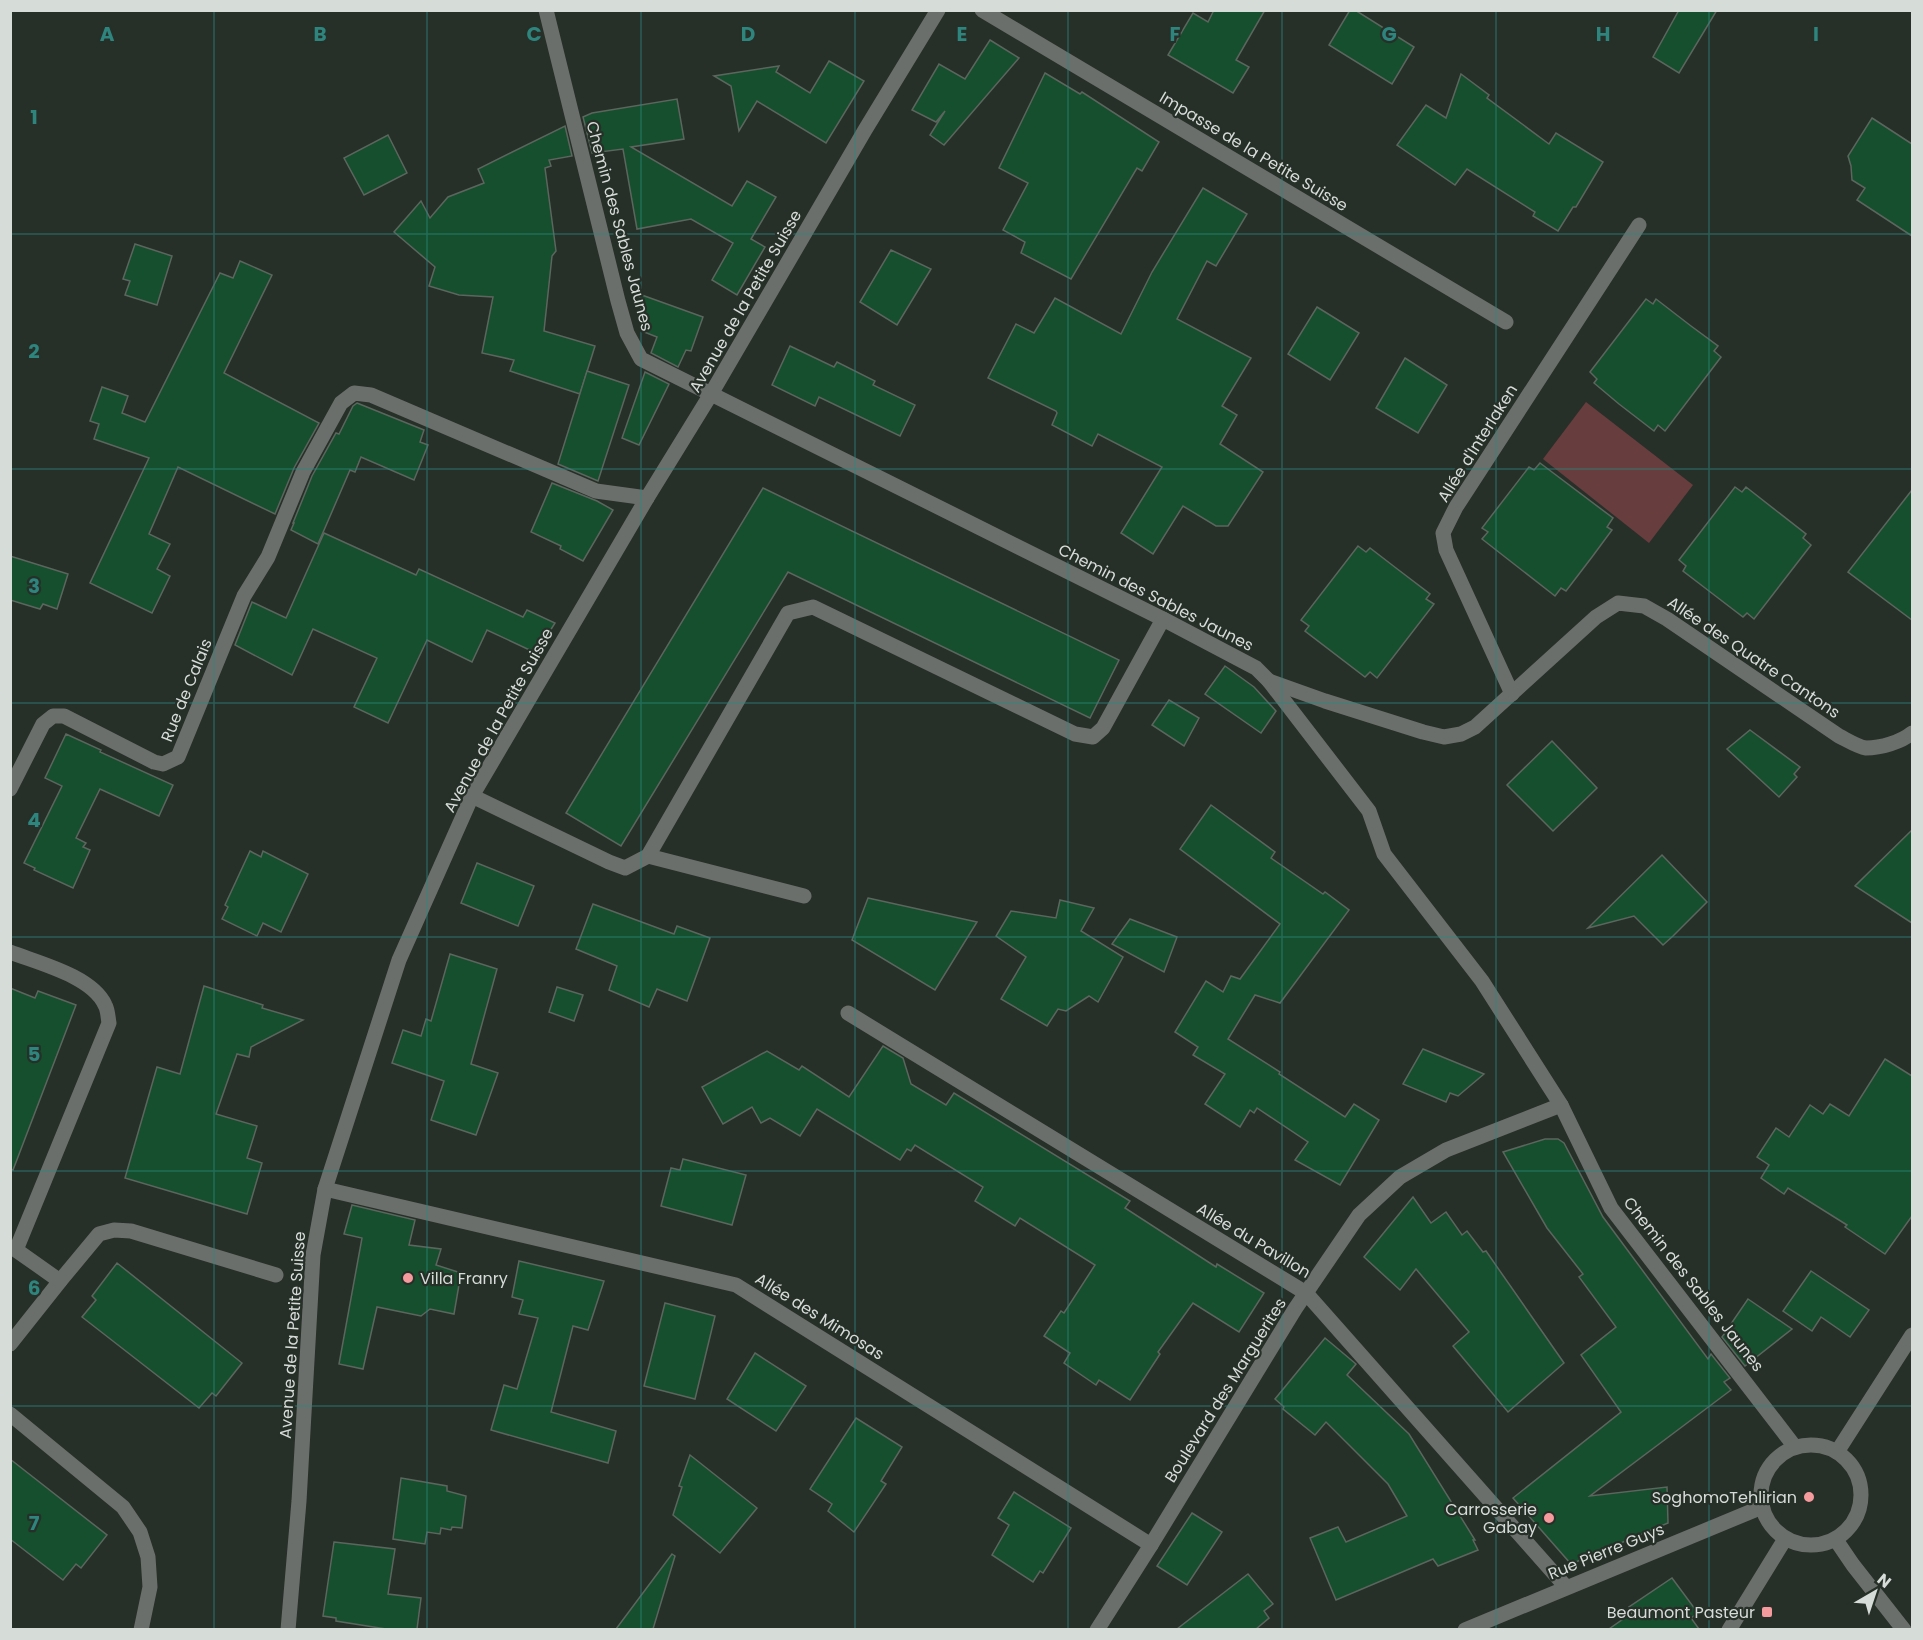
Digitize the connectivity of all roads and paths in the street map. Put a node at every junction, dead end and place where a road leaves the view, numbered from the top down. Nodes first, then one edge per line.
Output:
1 (546, 10) edge
2 (938, 10) edge
3 (982, 10) edge
4 (1639, 225) dead end
5 (1506, 322) dead end
6 (711, 394) junction
7 (647, 498) junction
8 (1163, 619) junction
9 (1269, 681) junction
10 (1512, 694) junction
11 (1912, 733) edge
12 (10, 789) edge
13 (472, 796) junction
14 (648, 856) junction
15 (804, 896) dead end
16 (10, 952) edge
17 (848, 1013) dead end
18 (1561, 1105) junction
19 (325, 1189) junction
20 (13, 1248) edge
21 (276, 1275) dead end
22 (60, 1281) junction
23 (1306, 1293) junction
24 (1912, 1335) edge
25 (10, 1344) edge
26 (10, 1414) edge
27 (1795, 1447) junction
28 (1837, 1452) junction
29 (1761, 1507) junction
30 (1785, 1539) junction
31 (1836, 1540) junction
32 (1151, 1545) junction
33 (1566, 1587) junction
34 (141, 1629) edge
35 (288, 1629) edge
36 (1096, 1629) edge
37 (1465, 1629) edge
38 (1729, 1629) edge
39 (1904, 1629) edge

1 - 6 street, Chemin des Sables Jaunes
2 - 6 street, Avenue de la Petite Suisse
3 - 5 street, Impasse de la Petite Suisse
4 - 10 street, Allée d'Interlaken
6 - 7 street, Avenue de la Petite Suisse
6 - 8 street, Chemin des Sables Jaunes
7 - 12 street, Rue de Calais
7 - 13 street, Avenue de la Petite Suisse
8 - 9 street, Chemin des Sables Jaunes
8 - 14 street
9 - 10 street, Allée des Quatre Cantons
9 - 18 street, Chemin des Sables Jaunes
10 - 11 street, Allée des Quatre Cantons
13 - 14 street
13 - 19 street, Avenue de la Petite Suisse
14 - 15 street
16 - 20 street
17 - 23 street, Allée du Pavillon
18 - 23 street, Boulevard des Marguerites
18 - 27 street, Chemin des Sables Jaunes
19 - 32 street, Allée des Mimosas
19 - 35 street, Avenue de la Petite Suisse
20 - 22 street
21 - 22 street
22 - 25 street
23 - 32 street, Boulevard des Marguerites
23 - 33 street, Allée du Pavillon
24 - 28 street
26 - 34 street
27 - 28 street
27 - 29 street
28 - 31 street
29 - 30 street
29 - 33 street, Rue Pierre Guys
30 - 31 street
30 - 38 street
31 - 39 street
32 - 36 street, Boulevard des Marguerites
33 - 37 street, Rue Pierre Guys

